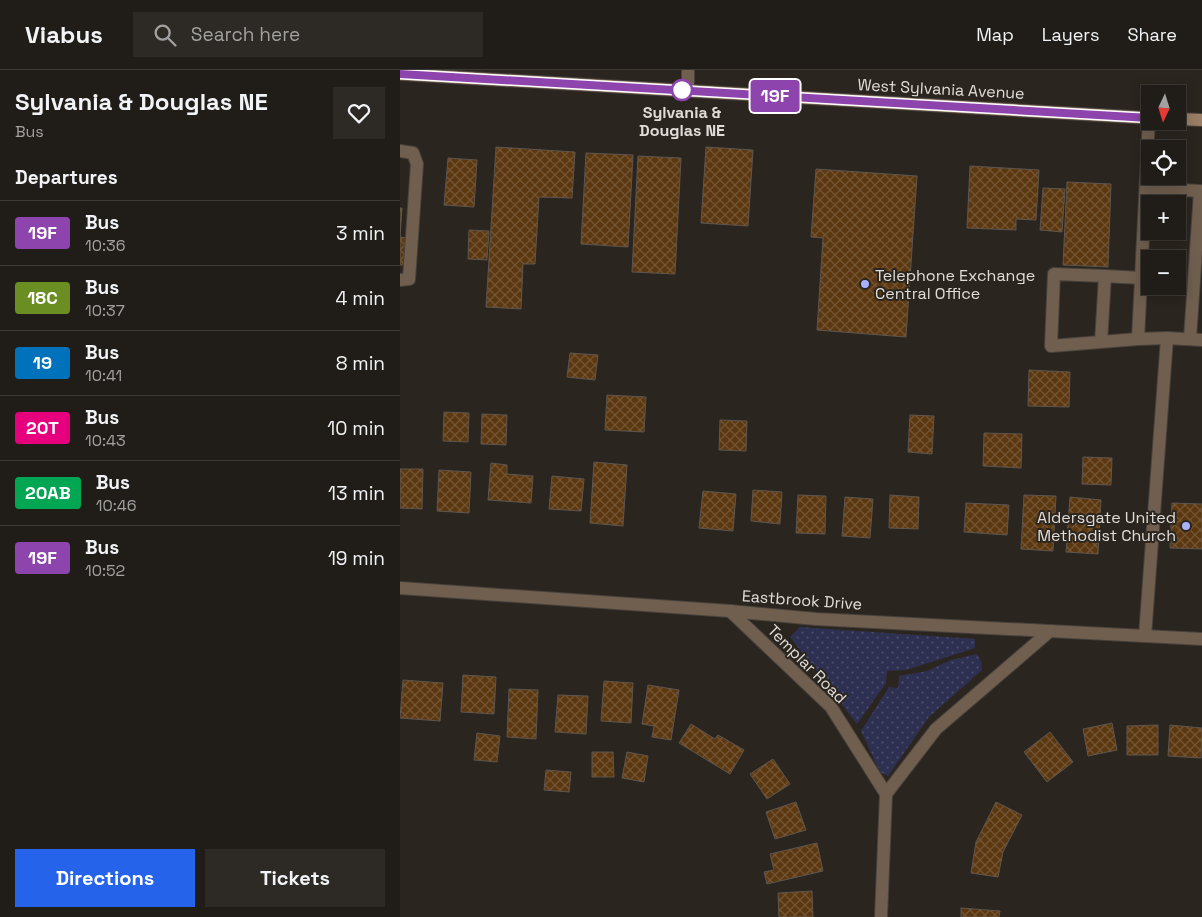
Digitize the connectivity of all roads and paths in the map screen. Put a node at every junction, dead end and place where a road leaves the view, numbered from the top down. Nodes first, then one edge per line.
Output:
1 (688, 70) edge
2 (400, 74) edge
3 (688, 90) junction
4 (1141, 117) edge
5 (1186, 119) edge
6 (1202, 120) edge
7 (1149, 130) edge
8 (400, 151) edge
9 (1146, 188) junction
10 (1201, 191) edge
11 (1143, 250) edge
12 (1105, 276) junction
13 (1141, 278) joint
14 (400, 280) edge
15 (1167, 338) junction
16 (1138, 339) junction
17 (1196, 340) edge
18 (1101, 342) junction
19 (400, 588) edge
20 (730, 611) junction
21 (1050, 631) junction
22 (1145, 636) junction
23 (1202, 639) edge
24 (886, 794) junction
25 (881, 917) edge

1 - 3 street
2 - 3 main road, West Sylvania Avenue
3 - 4 main road, West Sylvania Avenue
5 - 6 main road
7 - 9 street
8 - 14 street
9 - 10 street
9 - 11 street
10 - 17 street
12 - 13 street
12 - 18 street
12 - 18 street
13 - 16 street
15 - 16 street
15 - 17 street
15 - 22 street
16 - 18 street
19 - 20 street, Eastbrook Drive
20 - 21 street, Eastbrook Drive
20 - 24 street, Templar Road
21 - 22 street, Eastbrook Drive
21 - 24 street
22 - 23 street, Eastbrook Drive
24 - 25 street

